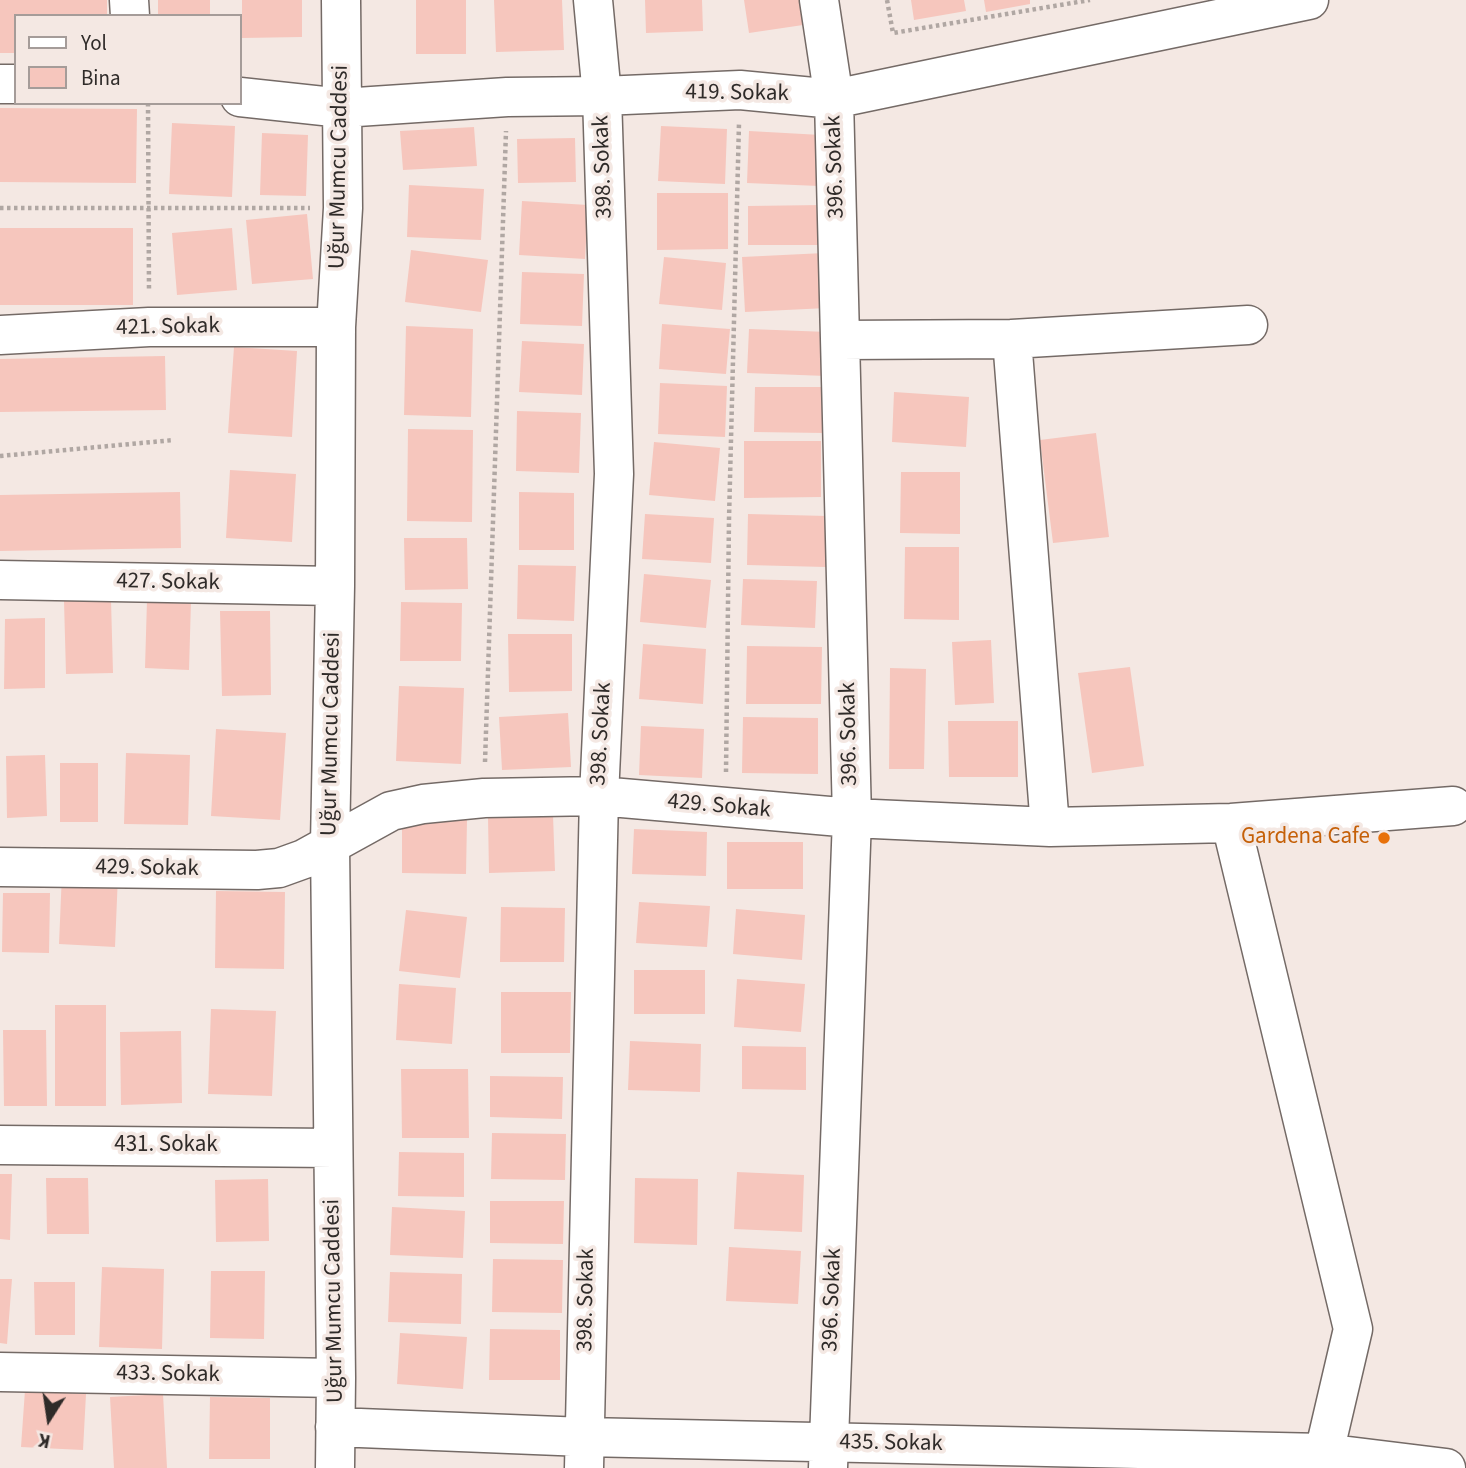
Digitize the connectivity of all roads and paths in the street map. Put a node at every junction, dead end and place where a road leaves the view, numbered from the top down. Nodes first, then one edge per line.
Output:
1 (341, 0) edge
2 (593, 0) edge
3 (819, 0) edge
4 (887, 0) edge
5 (1090, 0) edge
6 (1309, 0) edge
7 (1249, 6) edge
8 (740, 90) junction
9 (602, 96) junction
10 (242, 97) edge
11 (507, 97) junction
12 (834, 99) junction
13 (148, 105) edge
14 (342, 107) junction
15 (0, 208) edge
16 (149, 208) junction
17 (343, 208) junction
18 (1248, 325) dead end
19 (149, 327) junction
20 (336, 327) junction
21 (0, 335) edge
22 (1012, 339) junction
23 (841, 340) junction
24 (174, 440) dead end
25 (0, 456) edge
26 (0, 580) edge
27 (335, 586) junction
28 (598, 796) junction
29 (484, 798) junction
30 (1453, 806) dead end
31 (726, 808) junction
32 (852, 818) junction
33 (1231, 823) junction
34 (1050, 827) junction
35 (330, 844) junction
36 (0, 867) edge
37 (0, 1145) edge
38 (333, 1147) junction
39 (0, 1372) edge
40 (337, 1378) junction
41 (335, 1427) junction
42 (584, 1452) edge
43 (1324, 1453) junction
44 (828, 1455) edge
45 (335, 1468) edge
46 (1446, 1468) edge

1 - 14 street, Uğur Mumcu Caddesi
2 - 9 street, 398. Sokak
3 - 12 street, 396. Sokak
4 - 5 path
6 - 7 street, 419. Sokak
7 - 12 street, 419. Sokak
8 - 9 street, 419. Sokak
8 - 12 street, 419. Sokak
8 - 31 path
9 - 11 street, 419. Sokak
9 - 28 street, 398. Sokak
10 - 14 street, 419. Sokak
11 - 14 street, 419. Sokak
11 - 29 path
12 - 23 street, 396. Sokak
13 - 16 path
14 - 17 street, Uğur Mumcu Caddesi
15 - 16 path
16 - 17 path
16 - 19 path
17 - 20 street, Uğur Mumcu Caddesi
18 - 22 street
19 - 20 street, 421. Sokak
19 - 21 street, 421. Sokak
20 - 27 street, Uğur Mumcu Caddesi
22 - 23 street
22 - 34 street
23 - 32 street, 396. Sokak
24 - 25 path
26 - 27 street, 427. Sokak
27 - 35 street, Uğur Mumcu Caddesi
28 - 29 street, 429. Sokak
28 - 31 street, 429. Sokak
28 - 42 street, 398. Sokak
29 - 35 street, 429. Sokak
30 - 33 street, 429. Sokak
31 - 32 street, 429. Sokak
32 - 34 street, 429. Sokak
32 - 44 street, 396. Sokak
33 - 34 street, 429. Sokak
33 - 43 street
35 - 36 street, 429. Sokak
35 - 38 street, Uğur Mumcu Caddesi
37 - 38 street, 431. Sokak
38 - 40 street, Uğur Mumcu Caddesi
39 - 40 street, 433. Sokak
40 - 41 street, Uğur Mumcu Caddesi
41 - 42 street, 435. Sokak
41 - 45 street, Uğur Mumcu Caddesi
42 - 44 street, 435. Sokak
43 - 44 street, 435. Sokak
43 - 46 street, 435. Sokak

